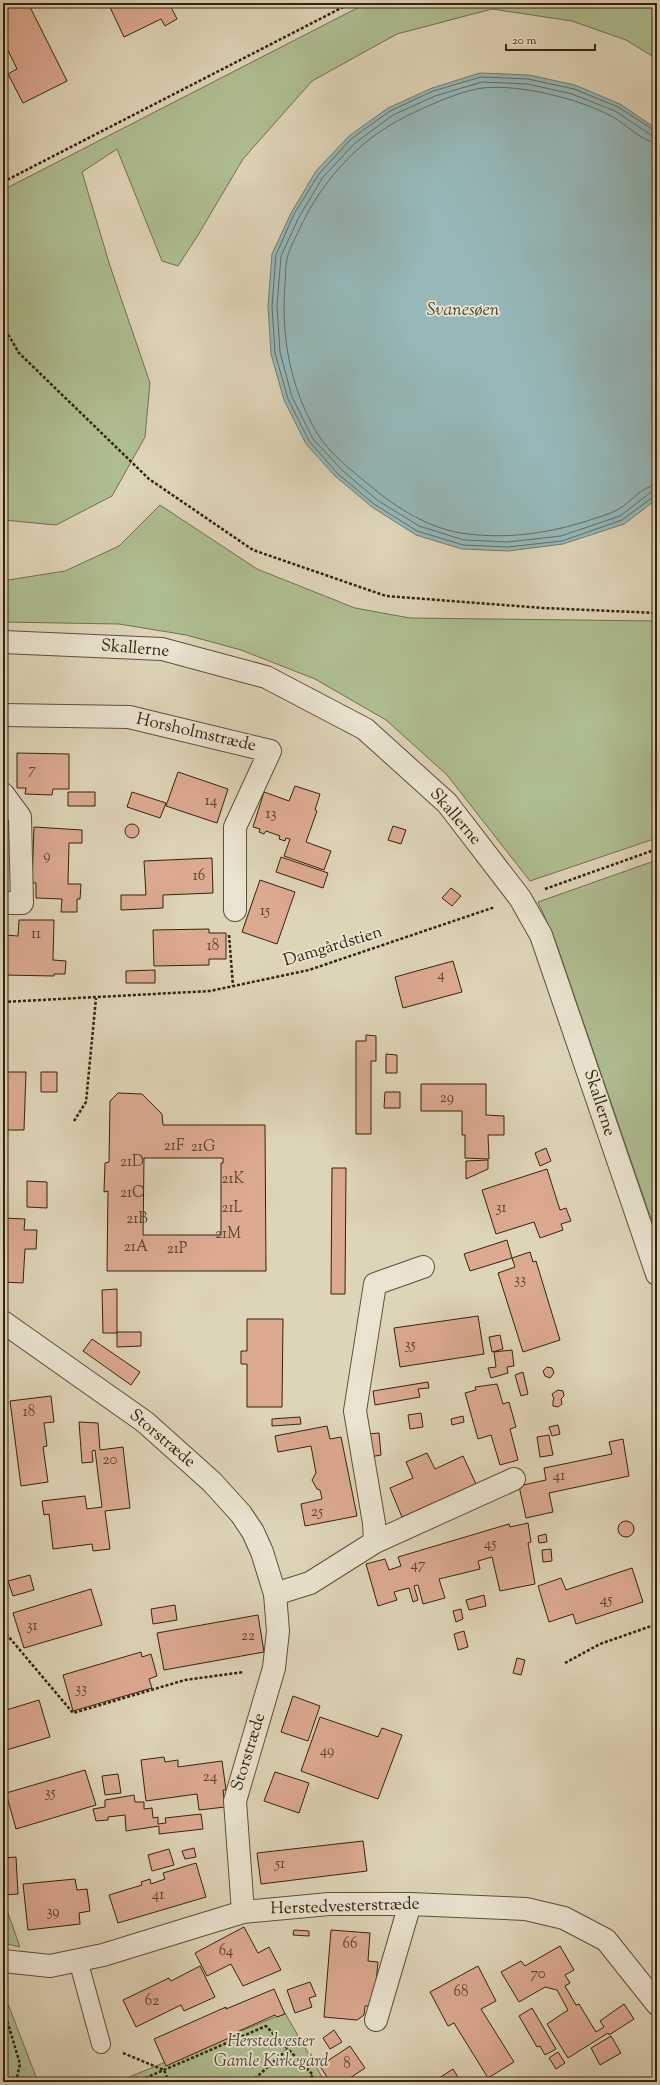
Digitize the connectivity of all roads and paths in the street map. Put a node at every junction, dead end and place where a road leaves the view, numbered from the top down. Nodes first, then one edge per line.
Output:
1 (352, 3) edge
2 (3, 182) edge
3 (3, 326) edge
4 (657, 613) edge
5 (3, 642) edge
6 (3, 715) edge
7 (3, 794) edge
8 (657, 849) edge
9 (520, 898) junction
10 (3, 902) edge
11 (236, 910) joint
12 (233, 986) junction
13 (96, 998) junction
14 (3, 1002) edge
15 (74, 1121) dead end
16 (423, 1266) dead end
17 (657, 1274) edge
18 (3, 1322) edge
19 (514, 1479) dead end
20 (375, 1542) junction
21 (275, 1594) junction
22 (657, 1624) edge
23 (3, 1630) edge
24 (565, 1663) dead end
25 (274, 1668) junction
26 (3, 1818) edge
27 (7, 1821) dead end
28 (410, 1904) junction
29 (243, 1912) junction
30 (78, 1960) junction
31 (3, 1961) edge
32 (657, 2004) edge
33 (3, 2007) edge
34 (376, 2020) dead end
35 (101, 2044) joint
36 (288, 2049) junction
37 (164, 2070) junction
38 (168, 2081) edge
39 (16, 2082) edge
40 (136, 2082) edge
41 (172, 2082) edge
42 (251, 2082) edge
43 (307, 2082) edge

1 - 2 path
3 - 4 path
5 - 9 street, Skallerne
6 - 11 street, Horsholmstræde
7 - 10 street
8 - 9 path, Damgårdstien
9 - 12 path, Damgårdstien
9 - 17 street, Skallerne
11 - 12 path
12 - 13 path, Damgårdstien
13 - 14 path, Damgårdstien
13 - 15 path
16 - 20 street
18 - 21 street, Storstræde
19 - 20 street
20 - 21 street
21 - 25 street, Storstræde
22 - 24 path
23 - 25 path
25 - 29 street, Storstræde
26 - 27 path
28 - 29 street, Herstedvesterstræde
28 - 32 street, Herstedvesterstræde
28 - 34 street
29 - 30 street, Herstedvesterstræde
30 - 31 street, Herstedvesterstræde
30 - 35 lane
33 - 39 path
35 - 37 path
36 - 37 path
36 - 42 path
36 - 43 path
37 - 38 path
37 - 40 path
38 - 41 path

